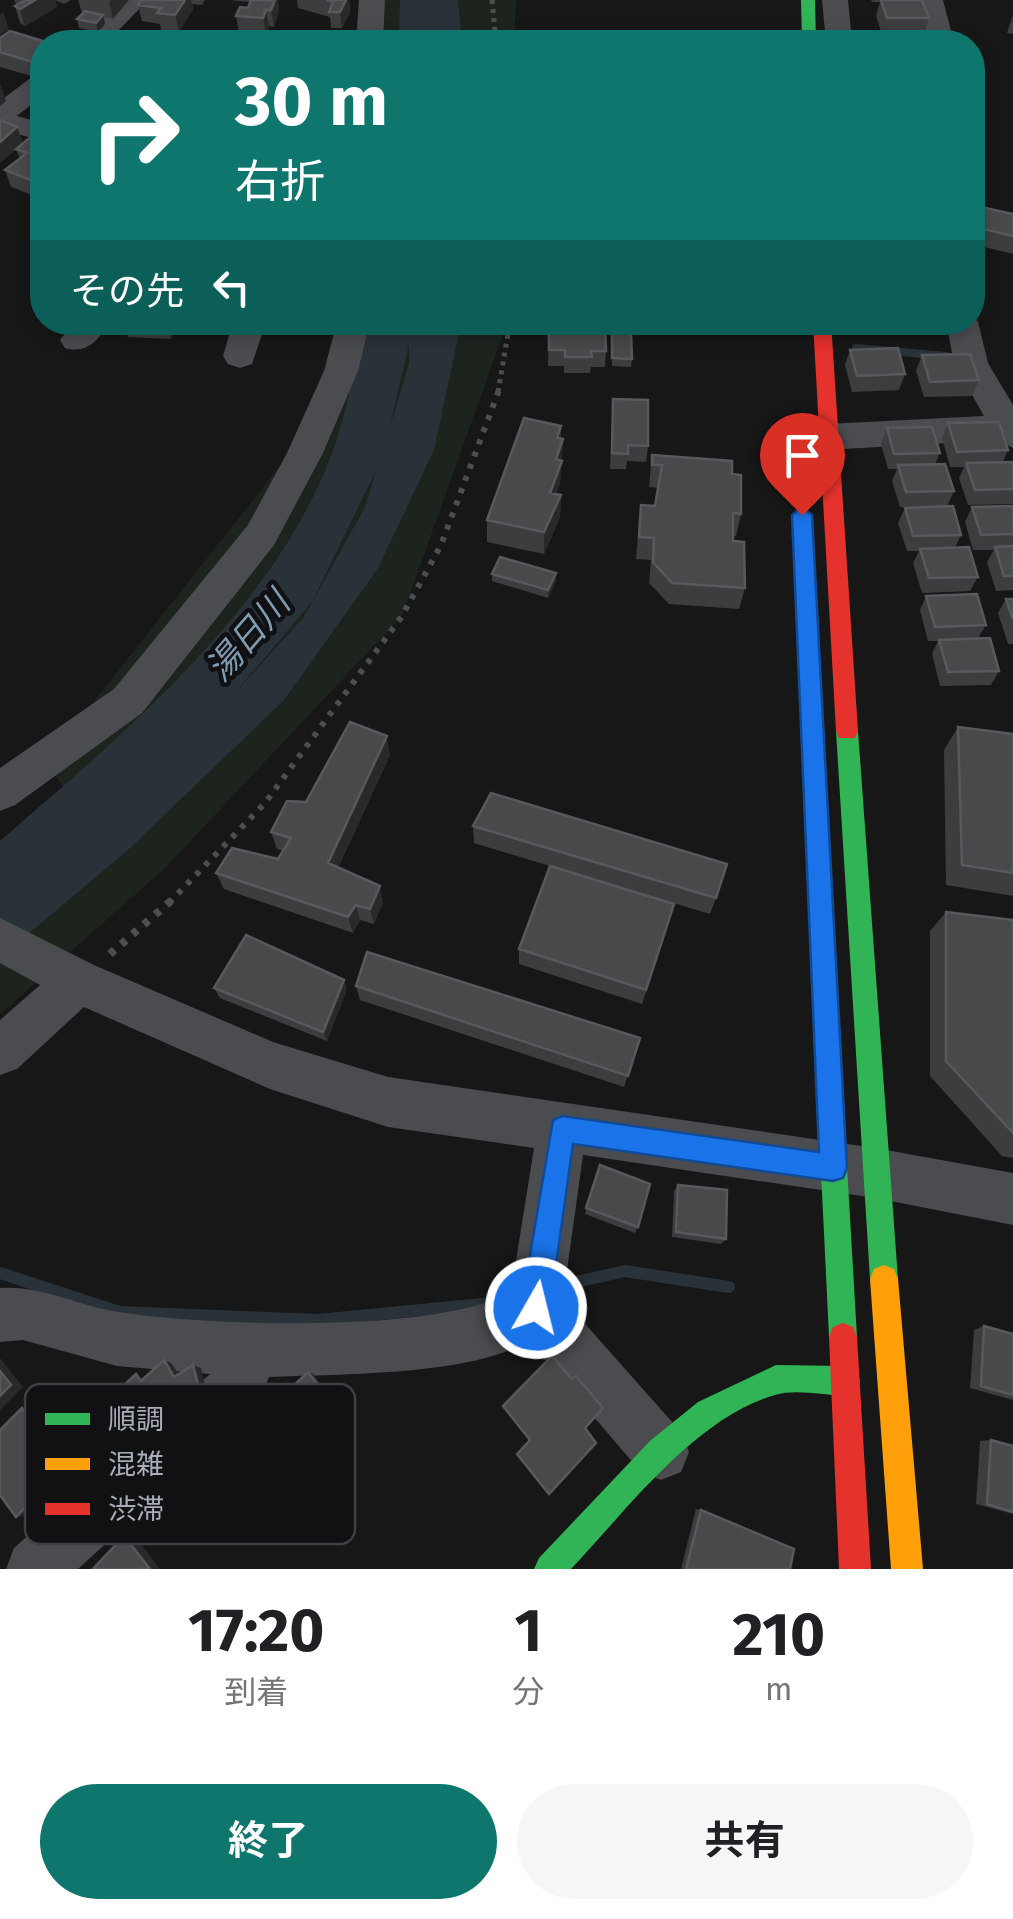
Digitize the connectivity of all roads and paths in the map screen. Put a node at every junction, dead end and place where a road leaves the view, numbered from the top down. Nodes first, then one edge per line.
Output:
1 (135, 0) edge
2 (492, 0) edge
3 (808, 0) edge
4 (835, 0) edge
5 (930, 0) edge
6 (368, 5) edge
7 (104, 30) edge
8 (369, 30) edge
9 (495, 30) edge
10 (809, 30) edge
11 (839, 30) edge
12 (938, 30) edge
13 (30, 93) edge
14 (0, 117) edge
15 (30, 128) edge
16 (246, 335) edge
17 (350, 335) edge
18 (508, 335) edge
19 (823, 335) edge
20 (965, 335) edge
21 (240, 356) dead end
22 (1011, 430) edge
23 (827, 437) junction
24 (0, 792) edge
25 (821, 912) dead end
26 (0, 939) edge
27 (74, 979) junction
28 (0, 1052) edge
29 (562, 1129) junction
30 (854, 1171) junction
31 (1013, 1199) edge
32 (536, 1308) junction
33 (0, 1315) edge
34 (250, 1350) junction
35 (844, 1380) junction
36 (240, 1384) edge
37 (660, 1452) junction
38 (63, 1544) edge
39 (35, 1569) edge
40 (550, 1569) edge
41 (856, 1569) edge
42 (906, 1569) edge

1 - 7 street
2 - 9 path
3 - 10 street
4 - 11 street
5 - 12 street
6 - 8 street
13 - 14 street
14 - 15 street
16 - 21 street
17 - 24 street
18 - 27 path
19 - 23 street
20 - 22 street
22 - 23 street
23 - 30 street
25 - 30 street
26 - 27 street
27 - 28 street
27 - 29 street
29 - 30 street
29 - 32 street
30 - 31 street
30 - 35 street
30 - 42 street
32 - 34 street
32 - 37 street
33 - 34 street
34 - 36 street
35 - 37 street
35 - 41 street
37 - 40 street
38 - 39 street

